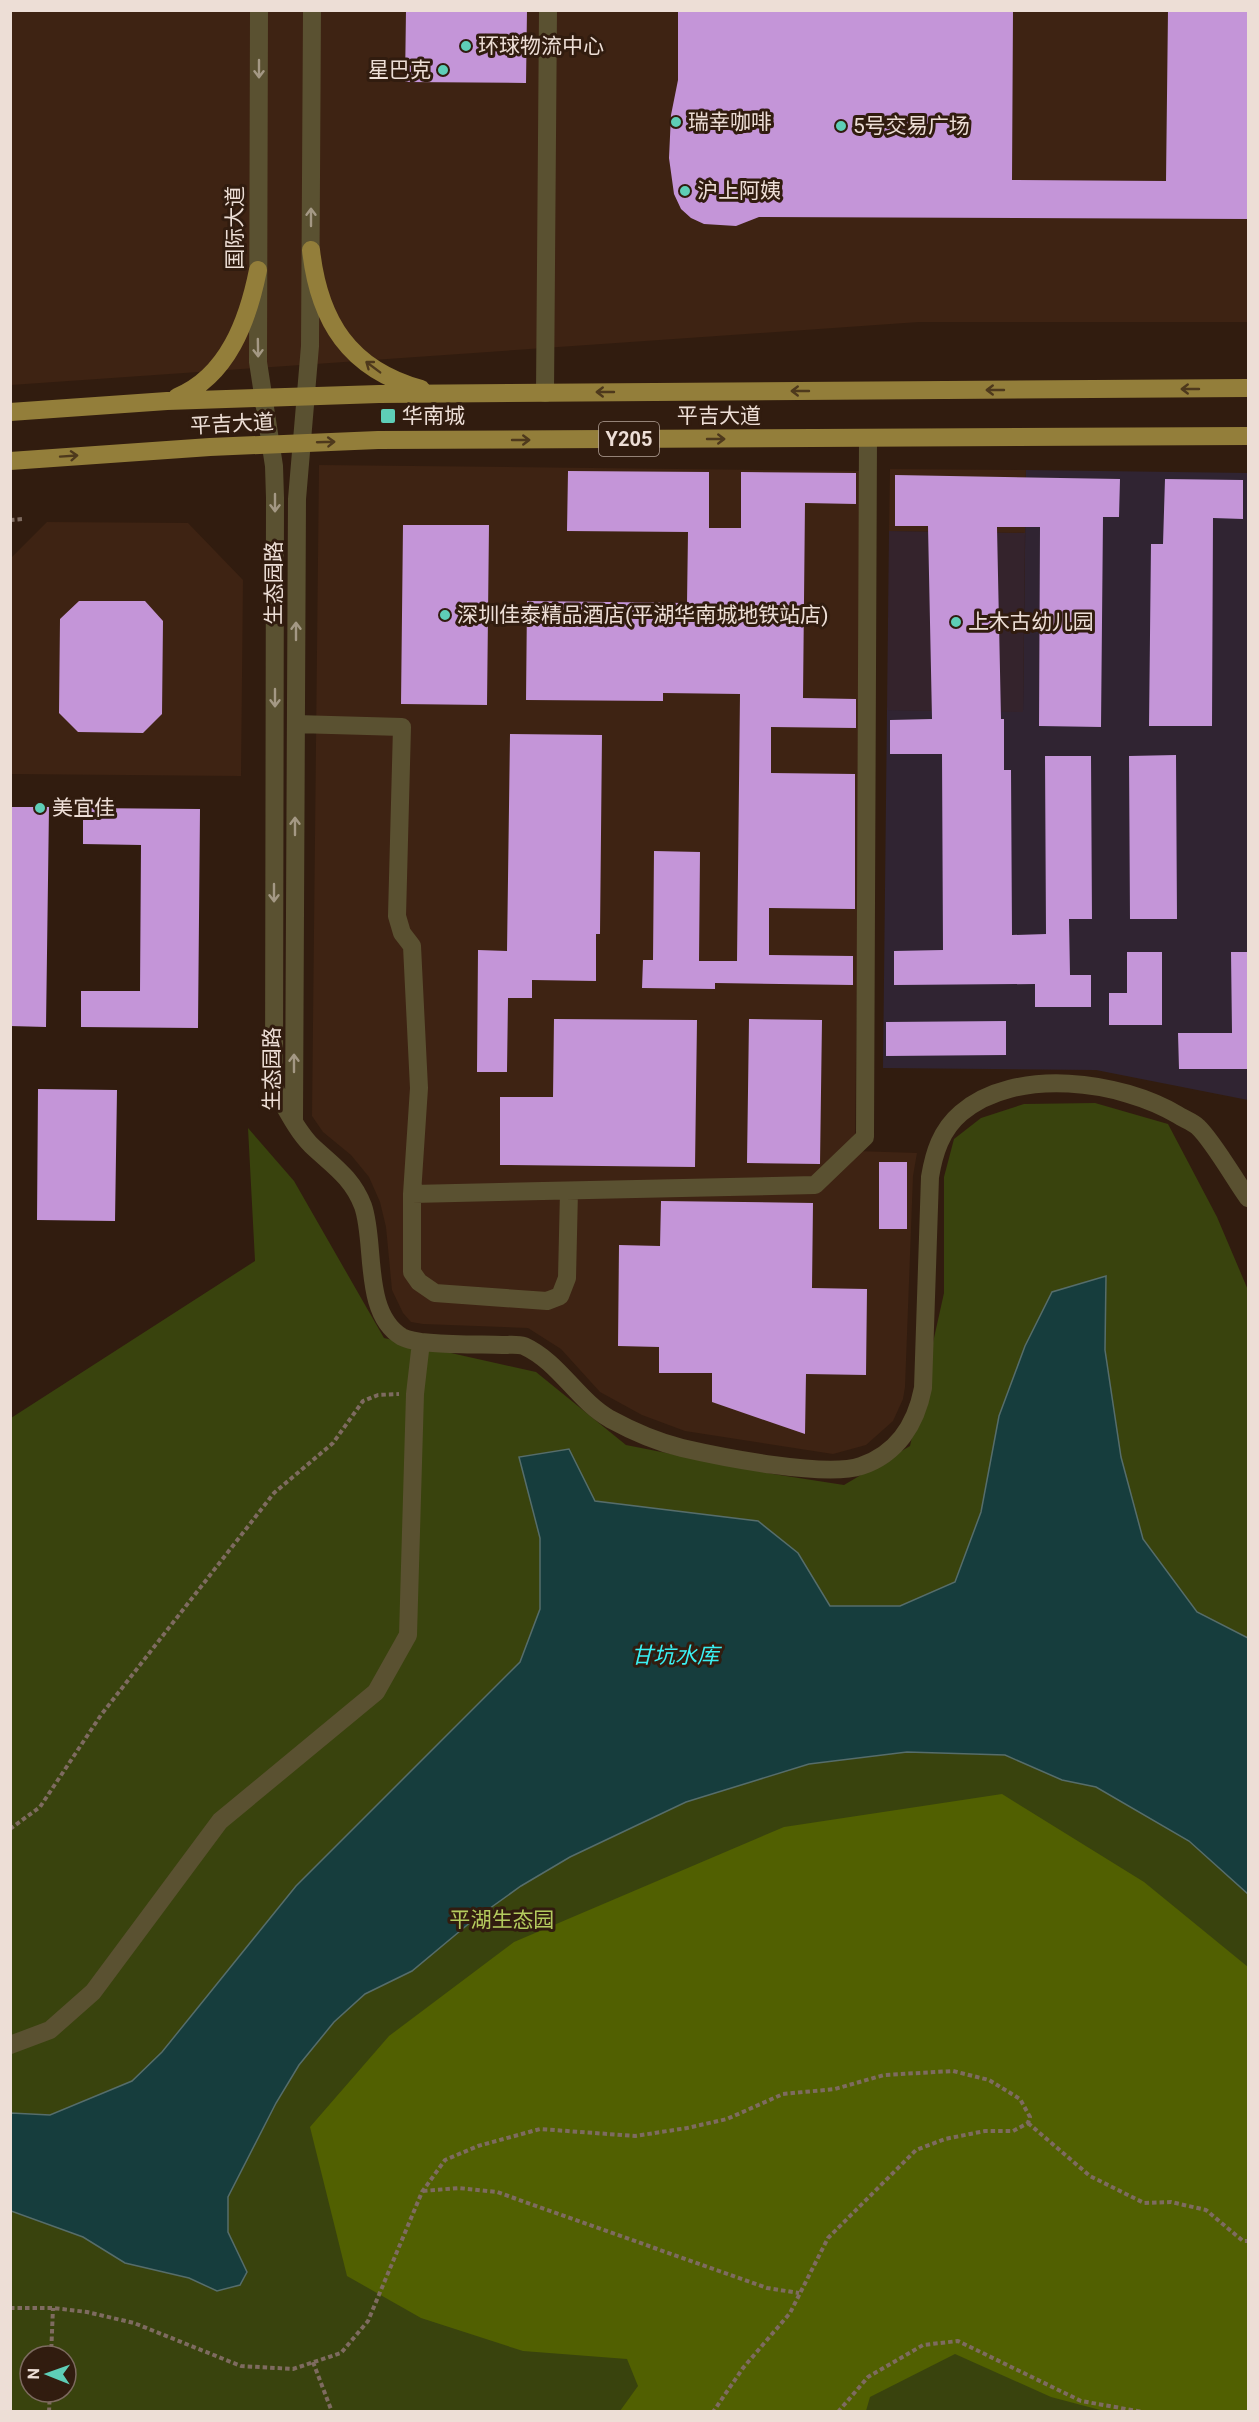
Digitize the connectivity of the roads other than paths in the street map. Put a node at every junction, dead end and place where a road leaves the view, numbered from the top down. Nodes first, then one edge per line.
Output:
1 (259, 10) edge
2 (312, 10) edge
3 (548, 10) edge
4 (311, 250) junction
5 (258, 270) junction
6 (1248, 388) edge
7 (545, 393) junction
8 (446, 394) junction
9 (306, 396) junction
10 (263, 397) junction
11 (167, 401) junction
12 (10, 412) edge
13 (1248, 436) edge
14 (868, 438) junction
15 (301, 443) junction
16 (271, 445) junction
17 (10, 461) edge
18 (296, 724) junction
19 (295, 1121) junction
20 (569, 1191) junction
21 (412, 1194) junction
22 (1248, 1198) edge
23 (421, 1342) junction
24 (10, 2045) edge

1 -> 5 street, 国际大道
4 -> 2 street
3 - 7 street
8 -> 4 main road
4 - 9 street
5 -> 10 street, 国际大道
5 - 11 main road
6 -> 7 main road, 平吉大道 / Y205
7 - 8 main road, 平吉大道 / Y205
8 - 9 main road, 平吉大道 / Y205
9 - 10 main road, 平吉大道 / Y205
9 - 15 street
10 - 11 main road, 平吉大道 / Y205
10 - 16 street, 国际大道
11 - 12 main road, 平吉大道 / Y205
13 - 14 main road, 平吉大道 / Y205
15 -> 14 main road, 平吉大道 / Y205
14 - 20 street
15 - 16 main road, 平吉大道 / Y205
18 -> 15 street, 生态园路
17 -> 16 main road, 平吉大道 / Y205
16 -> 19 street, 生态园路
19 -> 18 street, 生态园路
18 - 21 street
19 - 23 street
20 - 21 street
20 - 21 street
22 - 23 street
23 - 24 street

